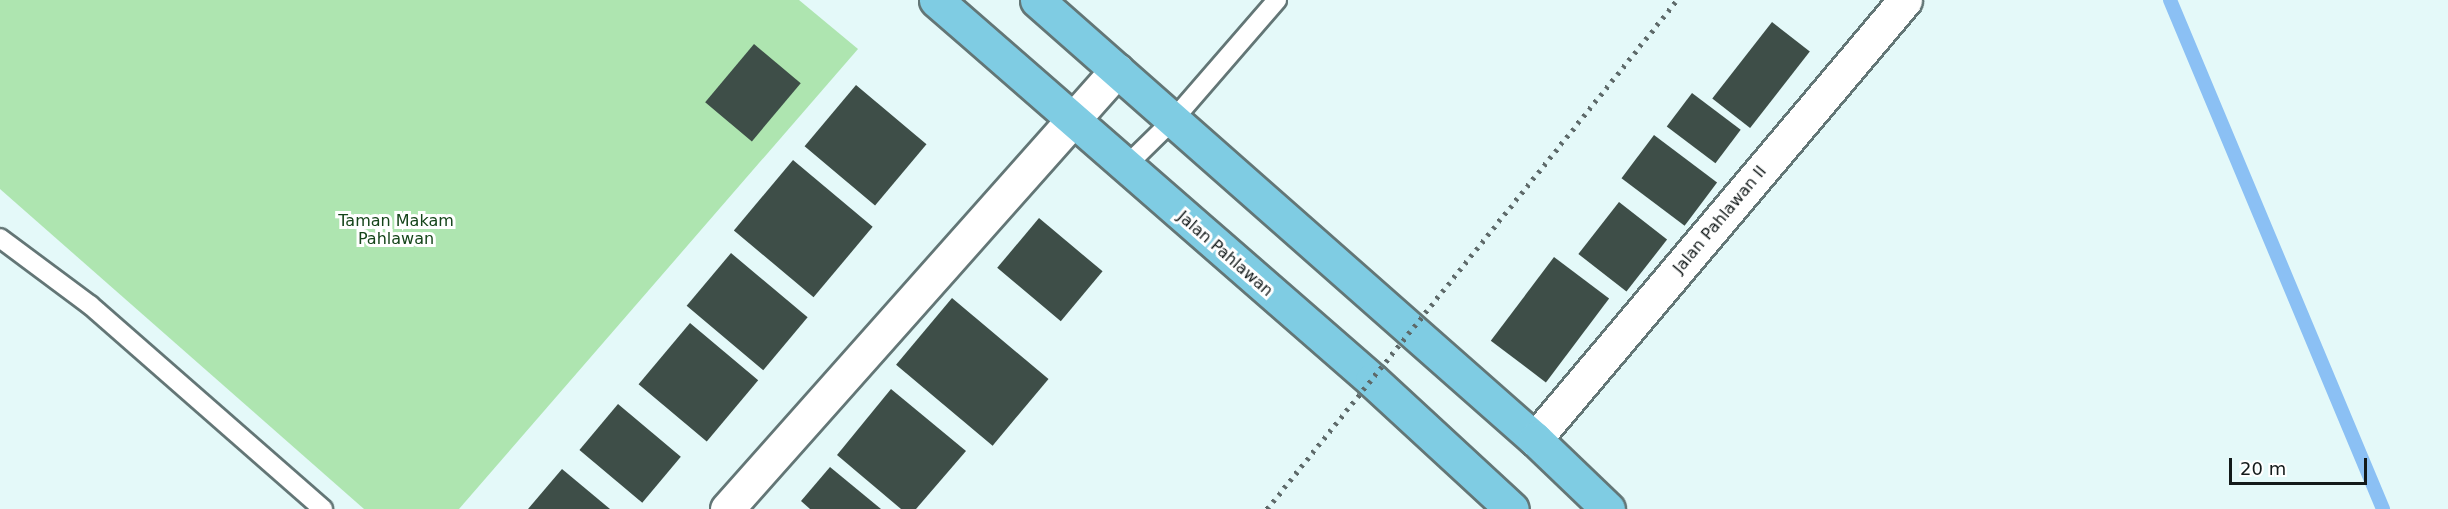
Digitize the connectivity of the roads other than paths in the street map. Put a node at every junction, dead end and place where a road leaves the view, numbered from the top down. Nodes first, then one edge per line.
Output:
1 (936, 0) edge
2 (1037, 0) edge
3 (1277, 0) edge
4 (1905, 0) edge
5 (1117, 70) junction
6 (1073, 117) junction
7 (1173, 120) junction
8 (1126, 166) junction
9 (0, 238) edge
10 (1535, 439) junction
11 (322, 509) edge
12 (727, 509) edge
13 (1512, 509) edge
14 (1608, 509) edge

1 - 6 main road, Jalan Pahlawan
2 - 5 main road
3 - 7 lane
4 - 10 street, Jalan Pahlawan II
5 - 6 street
5 - 7 main road
6 - 8 main road, Jalan Pahlawan
6 - 12 street
7 - 8 lane
7 - 10 main road
8 - 13 main road, Jalan Pahlawan
9 - 11 lane
10 - 14 main road

